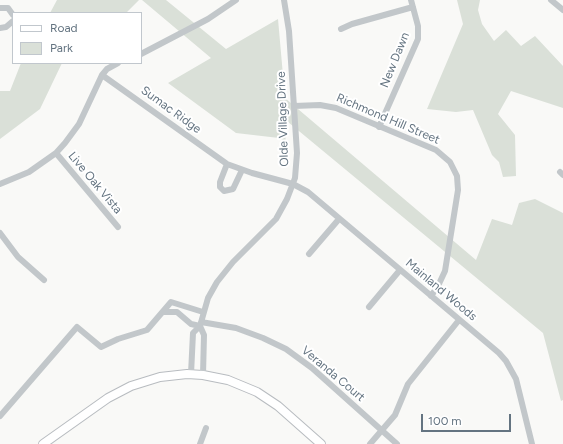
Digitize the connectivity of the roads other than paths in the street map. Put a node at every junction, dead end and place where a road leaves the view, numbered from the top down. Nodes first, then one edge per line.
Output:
1 (236, 0) edge
2 (284, 0) edge
3 (411, 0) edge
4 (551, 0) edge
5 (413, 7) junction
6 (0, 8) edge
7 (563, 10) edge
8 (12, 14) edge
9 (12, 22) edge
10 (0, 28) edge
11 (341, 29) dead end
12 (142, 53) edge
13 (116, 64) edge
14 (102, 75) junction
15 (294, 106) junction
16 (379, 127) junction
17 (56, 153) junction
18 (227, 164) junction
19 (242, 170) junction
20 (0, 184) edge
21 (293, 184) junction
22 (339, 219) junction
23 (118, 227) dead end
24 (0, 233) edge
25 (309, 254) dead end
26 (400, 270) junction
27 (44, 280) dead end
28 (431, 296) junction
29 (369, 307) dead end
30 (163, 312) junction
31 (203, 312) junction
32 (459, 320) junction
33 (201, 324) junction
34 (190, 374) junction
35 (203, 375) junction
36 (0, 416) edge
37 (206, 428) dead end
38 (382, 431) junction
39 (43, 444) edge
40 (200, 444) edge
41 (320, 444) edge
42 (370, 444) edge
43 (397, 444) edge
44 (532, 444) edge

1 - 12 street
2 - 15 street, Olde Village Drive
3 - 5 street, New Dawn
4 - 7 street
5 - 11 street
5 - 16 street, New Dawn
6 - 8 street
9 - 10 street
13 - 14 street
14 - 17 street
14 - 18 street, Sumac Ridge
15 - 16 street, Richmond Hill Street
15 - 21 street, Olde Village Drive
16 - 28 street, Richmond Hill Street
17 - 20 street
17 - 23 street, Live Oak Vista
18 - 19 street, Sumac Ridge
18 - 19 street
19 - 21 street, Sumac Ridge
21 - 22 street, Mainland Woods
21 - 31 street, Olde Village Drive
22 - 25 street
22 - 26 street, Mainland Woods
24 - 27 street
26 - 28 street, Mainland Woods
26 - 29 street
28 - 32 street, Mainland Woods
30 - 31 street
30 - 33 street, Veranda Court
30 - 36 street
31 - 33 street, Olde Village Drive
32 - 38 street
32 - 44 street, Mainland Woods
33 - 34 street, Olde Village Drive
33 - 35 street, Olde Village Drive
33 - 38 street, Veranda Court
34 - 35 main road
34 - 39 main road
35 - 41 main road
37 - 40 street
38 - 42 street
38 - 43 street, Veranda Court

